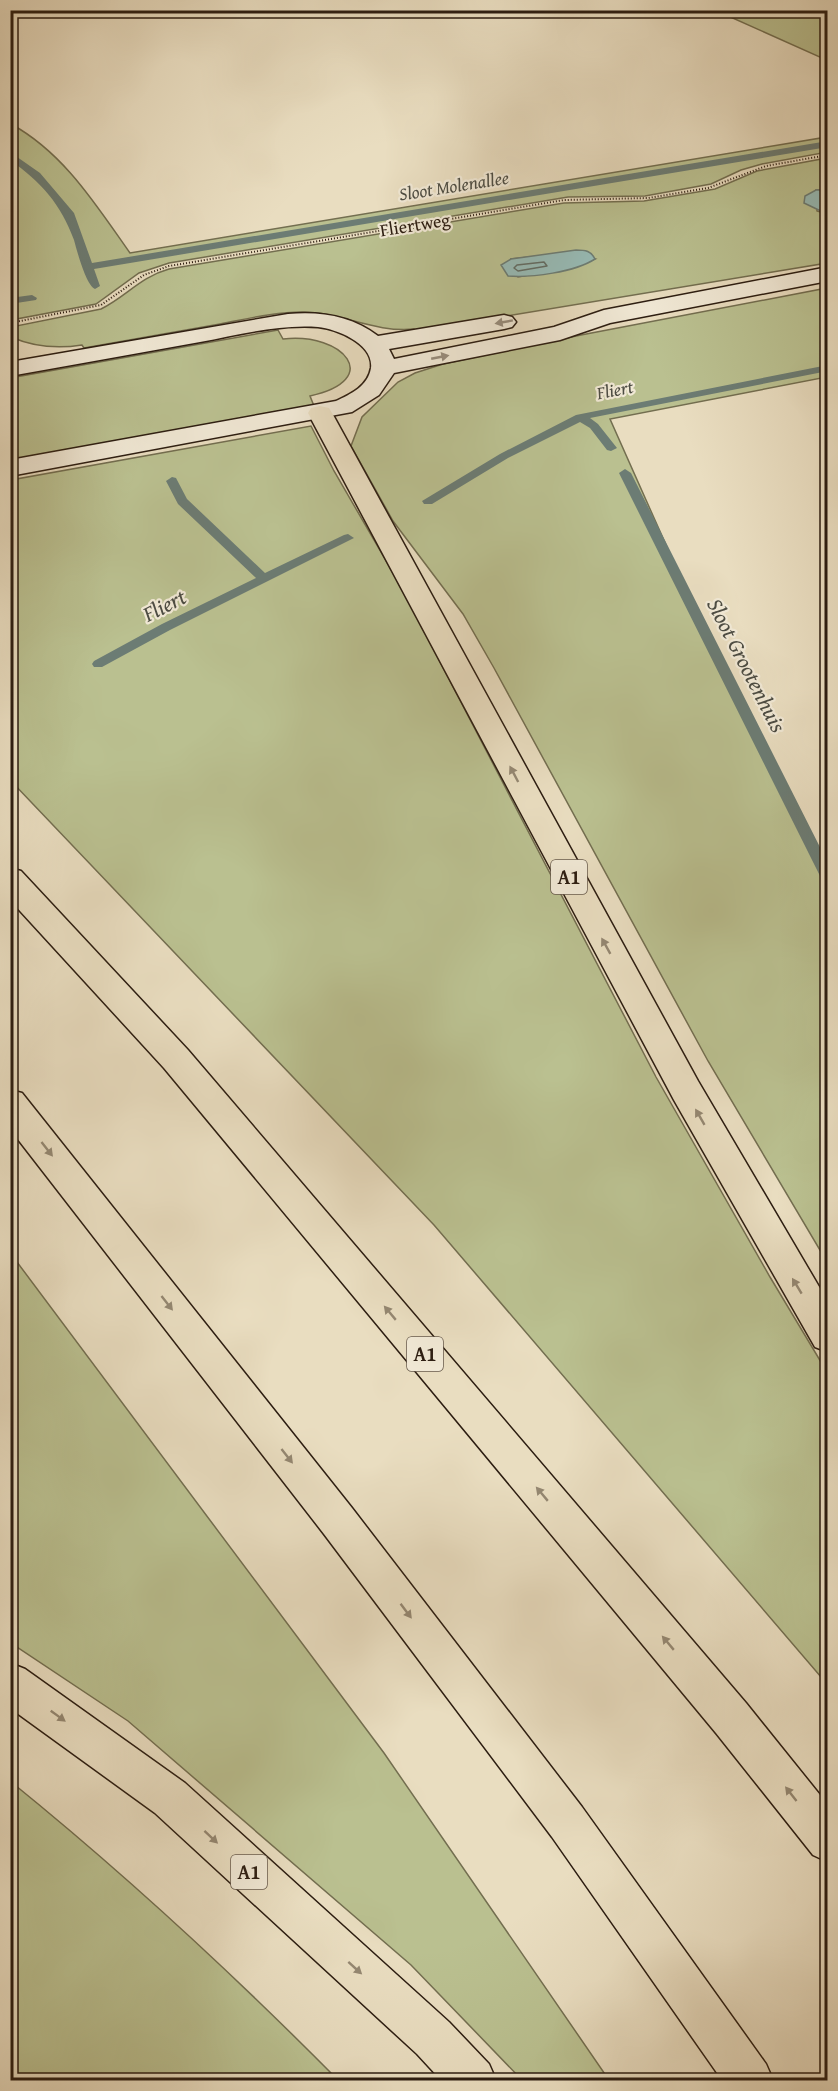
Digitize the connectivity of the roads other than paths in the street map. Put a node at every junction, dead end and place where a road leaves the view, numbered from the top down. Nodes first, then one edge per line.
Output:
1 (828, 274) edge
2 (604, 317) junction
3 (374, 344) junction
4 (383, 368) junction
5 (10, 369) edge
6 (321, 413) junction
7 (10, 468) edge
8 (10, 879) edge
9 (10, 1103) edge
10 (828, 1336) edge
11 (10, 1683) edge
12 (828, 1840) edge
13 (472, 2080) edge
14 (750, 2080) edge

1 - 2 main road
2 -> 3 main road
4 -> 2 main road
3 - 4 main road
3 - 5 main road
4 - 6 main road
6 - 7 main road
10 -> 6 highway, A1
12 -> 8 highway, A1
9 -> 14 highway
11 -> 13 highway, A1

